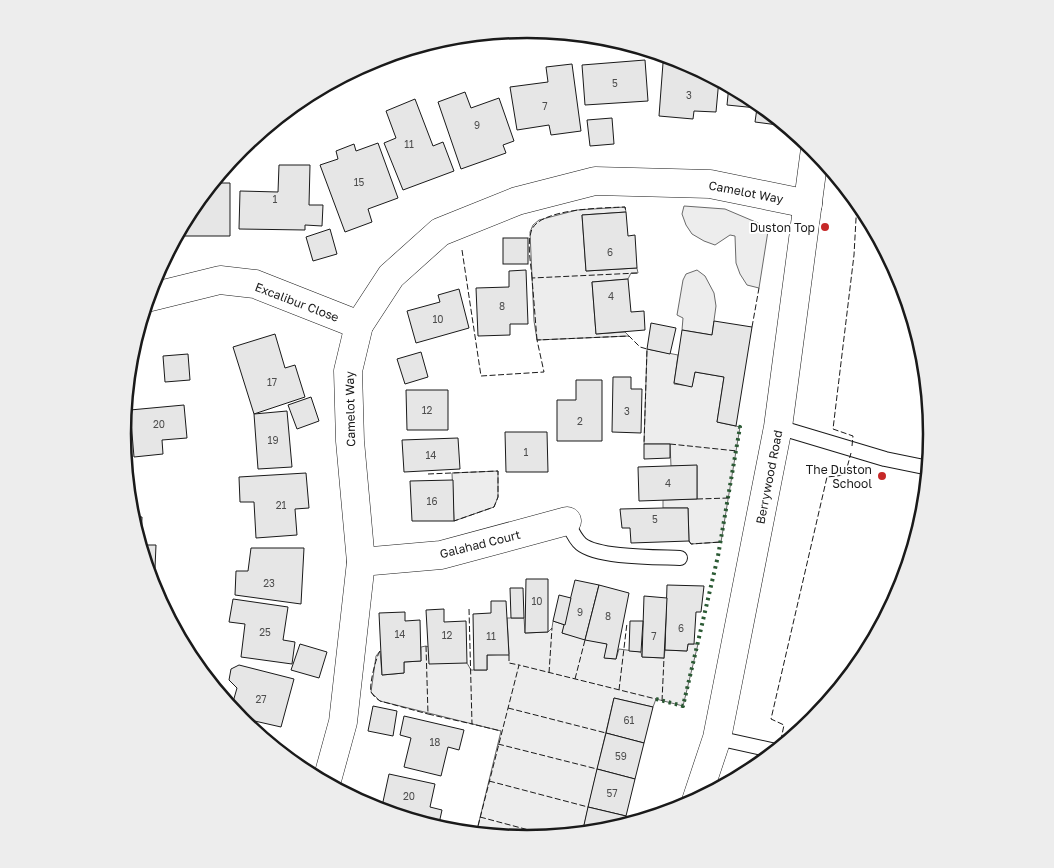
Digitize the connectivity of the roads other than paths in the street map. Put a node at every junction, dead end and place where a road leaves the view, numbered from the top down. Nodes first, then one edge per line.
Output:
1 (813, 161) edge
2 (808, 204) junction
3 (156, 296) edge
4 (359, 325) junction
5 (778, 428) junction
6 (922, 467) edge
7 (567, 521) joint
8 (680, 558) dead end
9 (361, 562) junction
10 (717, 738) junction
11 (768, 749) edge
12 (328, 777) edge
13 (699, 791) edge

1 - 2 street, Berrywood Road
2 - 4 street, Camelot Way
2 - 5 street, Berrywood Road
3 - 4 street, Excalibur Close
4 - 9 street, Camelot Way
5 - 6 lane
5 - 10 street, Berrywood Road
7 - 8 lane
7 - 9 street, Galahad Court
9 - 12 street, Camelot Way
10 - 11 lane
10 - 13 street, Berrywood Road

